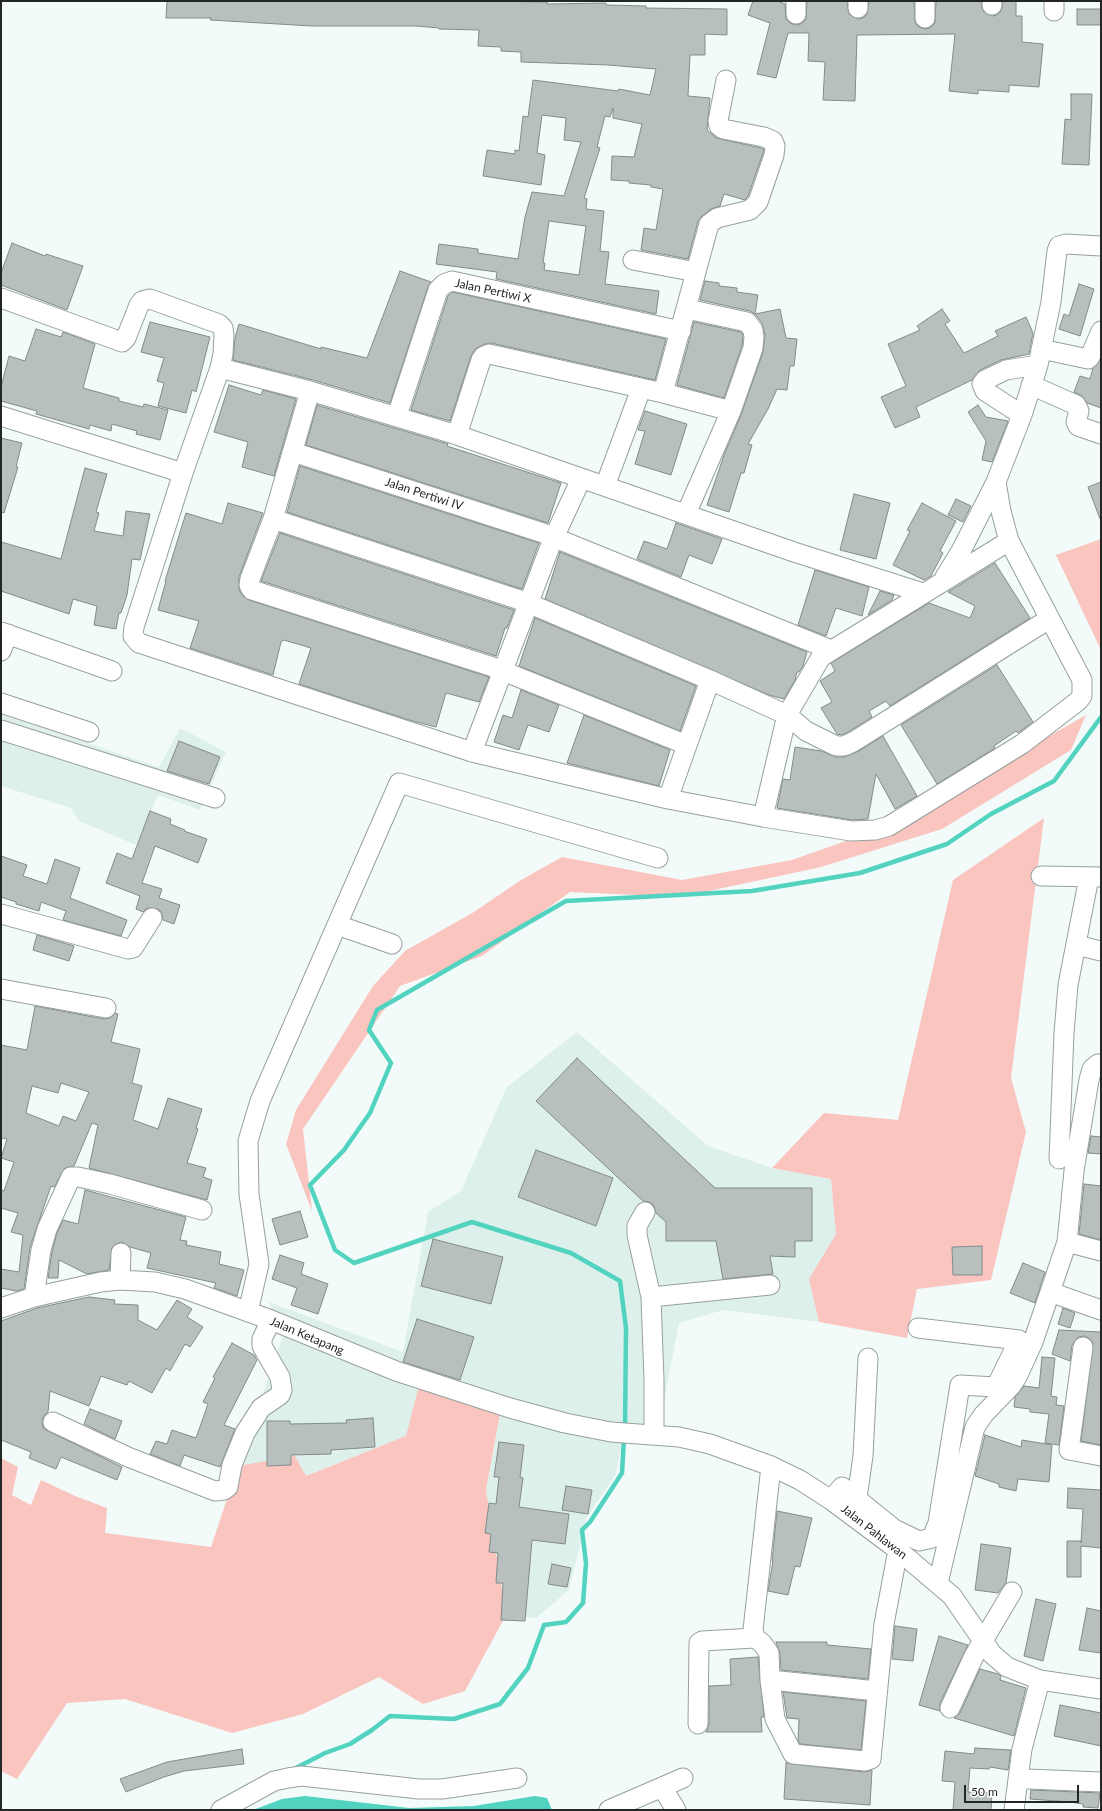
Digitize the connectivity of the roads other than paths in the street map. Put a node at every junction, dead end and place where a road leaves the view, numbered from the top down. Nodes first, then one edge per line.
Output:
1 (726, 80) dead end
2 (1101, 246) edge
3 (633, 260) dead end
4 (696, 272) junction
5 (1, 298) edge
6 (687, 309) junction
7 (681, 331) junction
8 (1101, 331) edge
9 (1039, 357) junction
10 (220, 368) junction
11 (1031, 385) junction
12 (641, 389) junction
13 (310, 391) junction
14 (663, 393) junction
15 (731, 411) junction
16 (1022, 415) junction
17 (1, 416) edge
18 (397, 416) junction
19 (1101, 434) edge
20 (456, 435) junction
21 (293, 452) junction
22 (183, 472) junction
23 (581, 479) junction
24 (996, 482) junction
25 (604, 486) junction
26 (686, 514) junction
27 (273, 519) junction
28 (554, 538) junction
29 (1009, 541) junction
30 (940, 582) junction
31 (923, 593) junction
32 (529, 603) junction
33 (1048, 619) junction
34 (3, 639) edge
35 (831, 650) junction
36 (112, 671) dead end
37 (503, 671) junction
38 (710, 680) junction
39 (1, 703) edge
40 (787, 715) junction
41 (1, 730) edge
42 (89, 732) dead end
43 (687, 745) junction
44 (472, 752) junction
45 (215, 798) dead end
46 (668, 799) junction
47 (763, 817) junction
48 (658, 858) dead end
49 (1041, 876) dead end
50 (1095, 877) edge
51 (1, 914) edge
52 (152, 918) dead end
53 (337, 925) junction
54 (392, 944) dead end
55 (1076, 945) junction
56 (1101, 951) edge
57 (2, 992) edge
58 (106, 1008) dead end
59 (1101, 1064) edge
60 (1067, 1151) junction
61 (202, 1210) dead end
62 (644, 1212) dead end
63 (1067, 1242) junction
64 (1101, 1251) edge
65 (121, 1253) dead end
66 (120, 1280) junction
67 (770, 1285) dead end
68 (1050, 1292) junction
69 (34, 1297) junction
70 (651, 1297) junction
71 (1, 1308) edge
72 (1101, 1310) edge
73 (248, 1312) junction
74 (271, 1320) junction
75 (918, 1328) dead end
76 (1083, 1347) dead end
77 (868, 1358) dead end
78 (53, 1422) dead end
79 (611, 1432) joint
80 (646, 1434) junction
81 (1101, 1456) edge
82 (771, 1466) junction
83 (857, 1498) junction
84 (832, 1500) junction
85 (898, 1550) junction
86 (938, 1583) junction
87 (1012, 1592) dead end
88 (755, 1638) junction
89 (982, 1641) junction
90 (770, 1680) junction
91 (1040, 1680) junction
92 (1101, 1689) edge
93 (877, 1691) junction
94 (950, 1708) dead end
95 (698, 1724) dead end
96 (517, 1778) dead end
97 (683, 1778) dead end
98 (1028, 1779) dead end
99 (1101, 1782) edge
100 (662, 1787) junction
101 (221, 1810) edge
102 (610, 1810) edge
103 (676, 1810) edge
104 (1014, 1810) edge

1 - 4 street
2 - 9 street
3 - 4 street
4 - 6 street
5 - 10 street
6 - 7 street
6 - 15 street
7 - 14 street
7 - 18 street, Jalan Pertiwi X
8 - 9 street
9 - 11 street
9 - 16 street
10 - 13 street
10 - 22 street
11 - 16 street
11 - 19 street
12 - 14 street
12 - 20 street
12 - 25 street
13 - 18 street
13 - 21 street
14 - 15 street
15 - 26 street
16 - 24 street
17 - 22 street
18 - 20 street
20 - 23 street
21 - 27 street
21 - 28 street, Jalan Pertiwi IV
22 - 44 street
23 - 25 street
23 - 28 street
24 - 29 street
24 - 30 street
25 - 26 street
26 - 31 street
27 - 32 street
27 - 37 street
28 - 32 street
28 - 35 street, Jalan Pertiwi IV
29 - 30 street
29 - 33 street
30 - 31 street
31 - 35 street
32 - 37 street
32 - 38 street
33 - 40 street
33 - 47 street
34 - 36 street
35 - 40 street
37 - 43 street
37 - 44 street
38 - 40 street
38 - 43 street
39 - 42 street
40 - 47 street
41 - 45 street
43 - 46 street
44 - 46 street
46 - 47 street
48 - 53 street
49 - 50 street
50 - 55 street
51 - 52 street
53 - 54 street
53 - 73 street
55 - 56 street
55 - 60 street
57 - 58 street
59 - 60 street
60 - 63 street
61 - 69 street
62 - 70 street
63 - 64 street
63 - 68 street
65 - 66 street
66 - 69 street, Jalan Ketapang
66 - 73 street, Jalan Ketapang
67 - 70 street
68 - 72 street
68 - 86 street
69 - 71 street, Jalan Ketapang
70 - 80 street
73 - 74 street, Jalan Ketapang
74 - 78 street
74 - 79 street, Jalan Ketapang
75 - 83 street
76 - 81 street
77 - 83 street
79 - 80 street, Jalan Pahlawan
80 - 82 street, Jalan Pahlawan
82 - 84 street, Jalan Pahlawan
82 - 88 street
83 - 84 street
84 - 85 street, Jalan Pahlawan
85 - 86 street, Jalan Pahlawan
85 - 93 street
86 - 89 street, Jalan Pahlawan
87 - 89 street
88 - 90 street
88 - 95 street
89 - 91 street, Jalan Pahlawan
89 - 94 street
90 - 93 street
90 - 93 street
91 - 92 street, Jalan Pahlawan
91 - 104 street
96 - 101 street
97 - 100 street
98 - 99 street
100 - 102 street
100 - 103 street

